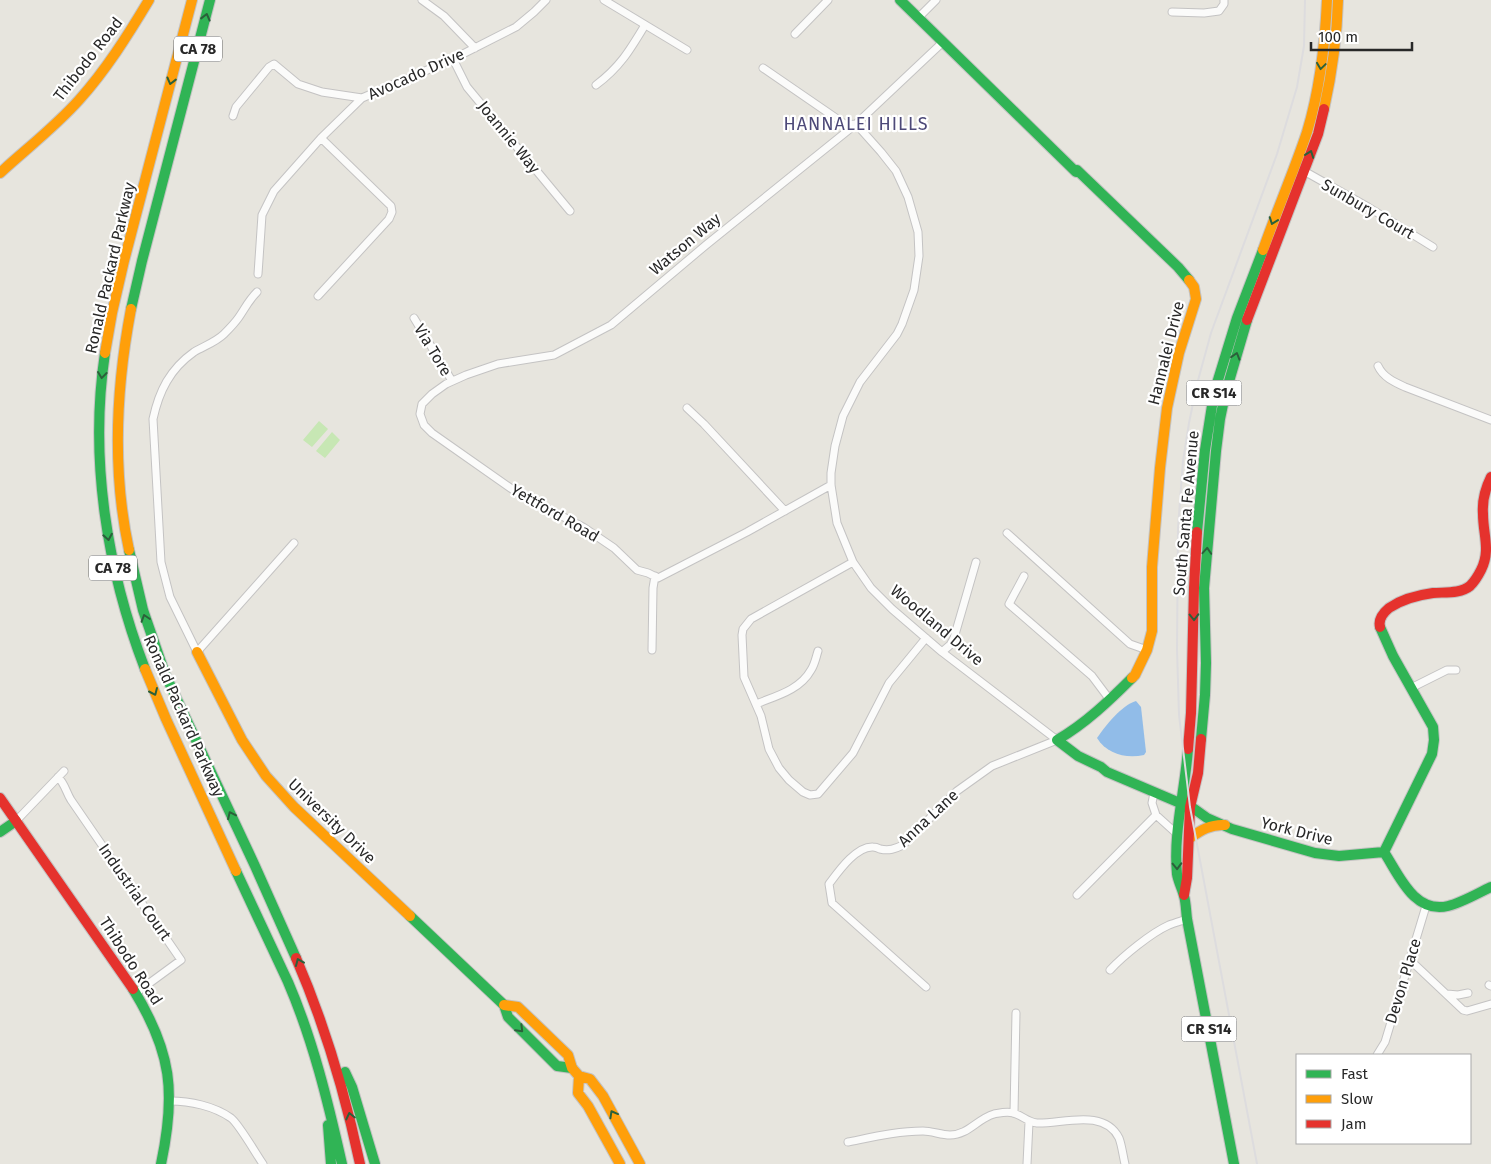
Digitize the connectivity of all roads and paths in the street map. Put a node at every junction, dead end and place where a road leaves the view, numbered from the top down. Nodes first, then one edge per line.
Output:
1 (149, 0) edge
2 (192, 0) edge
3 (210, 0) edge
4 (422, 0) edge
5 (546, 0) edge
6 (604, 0) edge
7 (828, 0) edge
8 (900, 0) edge
9 (936, 0) edge
10 (1224, 0) edge
11 (1327, 0) edge
12 (1338, 0) edge
13 (1172, 12) dead end
14 (918, 18) junction
15 (645, 25) junction
16 (795, 34) dead end
17 (944, 42) junction
18 (475, 48) junction
19 (687, 50) dead end
20 (453, 59) junction
21 (763, 68) dead end
22 (596, 85) dead end
23 (362, 98) junction
24 (233, 116) dead end
25 (856, 124) junction
26 (321, 138) junction
27 (1304, 172) junction
28 (0, 173) edge
29 (570, 212) dead end
30 (1433, 247) dead end
31 (258, 274) dead end
32 (257, 292) dead end
33 (318, 296) dead end
34 (414, 318) dead end
35 (1378, 366) dead end
36 (452, 382) junction
37 (687, 408) dead end
38 (420, 414) joint
39 (1491, 420) edge
40 (1491, 478) edge
41 (831, 485) junction
42 (784, 512) junction
43 (1006, 533) dead end
44 (294, 542) dead end
45 (854, 562) junction
46 (976, 562) dead end
47 (654, 576) junction
48 (1024, 576) dead end
49 (926, 638) junction
50 (652, 650) dead end
51 (1147, 650) junction
52 (818, 651) dead end
53 (197, 652) junction
54 (942, 652) junction
55 (1456, 670) dead end
56 (1411, 688) junction
57 (1110, 700) junction
58 (756, 704) junction
59 (1057, 740) junction
60 (1101, 766) junction
61 (64, 771) dead end
62 (58, 777) junction
63 (1154, 793) junction
64 (0, 798) edge
65 (1184, 803) junction
66 (1156, 815) junction
67 (16, 821) junction
68 (1224, 825) junction
69 (0, 832) edge
70 (1177, 834) junction
71 (1190, 838) junction
72 (1384, 852) junction
73 (1491, 887) edge
74 (1077, 895) dead end
75 (1184, 895) junction
76 (1426, 906) junction
77 (1187, 919) junction
78 (1410, 960) junction
79 (1110, 970) dead end
80 (926, 986) dead end
81 (136, 993) junction
82 (1468, 993) dead end
83 (1446, 994) junction
84 (314, 999) junction
85 (1491, 1004) edge
86 (504, 1005) junction
87 (1016, 1013) dead end
88 (1378, 1054) edge
89 (575, 1072) junction
90 (170, 1101) junction
91 (329, 1105) junction
92 (1014, 1113) junction
93 (1028, 1122) junction
94 (848, 1142) dead end
95 (161, 1164) edge
96 (263, 1164) edge
97 (331, 1164) edge
98 (342, 1164) edge
99 (360, 1164) edge
100 (376, 1164) edge
101 (620, 1164) edge
102 (640, 1164) edge
103 (1028, 1164) edge
104 (1125, 1164) edge
105 (1234, 1164) edge

1 - 28 main road, Thibodo Road
2 -> 91 main road, Ronald Packard Parkway / CA 78
84 -> 3 main road, Ronald Packard Parkway / CA 78
4 - 18 street
5 - 18 street, Avocado Drive
6 - 15 street
7 - 16 street
8 - 14 main road, Hannalei Drive
9 - 14 street
10 - 13 street
11 -> 65 main road, South Santa Fe Avenue / CR S14
27 -> 12 main road, South Santa Fe Avenue / CR S14
14 - 17 main road, Hannalei Drive
15 - 19 street
15 - 22 street
17 - 25 street, Watson Way
17 - 51 main road, Hannalei Drive
18 - 20 street, Avocado Drive
20 - 23 street, Avocado Drive
20 - 29 street, Joannie Way
21 - 25 street, Woodland Drive
23 - 24 street
23 - 26 street, Avocado Drive
25 - 36 street, Watson Way
25 - 41 street, Woodland Drive
26 - 31 street, Avocado Drive
26 - 33 street
27 - 30 street, Sunbury Court
65 -> 27 main road, South Santa Fe Avenue / CR S14
32 - 53 street, University Drive
34 - 36 street, Via Tore
35 - 39 street
36 - 38 street, Watson Way
37 - 42 street
38 - 47 street, Yettford Road
40 - 56 main road
41 - 42 street
41 - 45 street, Woodland Drive
42 - 47 street
43 - 51 street
44 - 53 street
45 - 49 street, Woodland Drive
45 - 58 street
46 - 54 street
47 - 50 street
48 - 57 street
49 - 54 street, Woodland Drive
49 - 58 street
51 - 57 main road, Hannalei Drive
52 - 58 street
53 - 86 main road, University Drive
54 - 59 street, Woodland Drive
55 - 56 street
56 - 72 main road
57 - 59 main road, Hannalei Drive
59 - 60 main road, Woodland Drive
59 - 80 street, Anna Lane
60 - 63 main road, Woodland Drive
60 - 65 main road, Woodland Drive
61 - 62 street
62 - 67 street
62 - 81 street, Industrial Court
63 - 65 main road, Woodland Drive
63 - 66 street
64 - 67 main road, Thibodo Road
65 - 68 main road, York Drive
65 - 70 main road, South Santa Fe Avenue / CR S14
65 - 71 main road, South Santa Fe Avenue / CR S14
66 - 70 street
66 - 74 street
67 - 69 main road
67 - 81 main road, Thibodo Road
68 - 71 main road
68 - 72 main road, York Drive
70 -> 75 main road, South Santa Fe Avenue / CR S14
71 - 75 main road, South Santa Fe Avenue / CR S14
72 - 76 main road
73 - 76 main road
75 - 77 main road, South Santa Fe Avenue / CR S14
76 - 78 street, Devon Place
77 - 79 street
77 - 105 main road, South Santa Fe Avenue / CR S14
78 - 83 street
78 - 88 street, Devon Place
81 - 90 main road, Thibodo Road
82 - 83 street
83 - 85 street
99 -> 84 main road, Ronald Packard Parkway / CA 78
84 - 100 main road
86 -> 89 main road, University Drive
86 - 89 main road, University Drive
87 - 92 street
89 - 101 main road, University Drive
102 -> 89 main road, University Drive
90 - 95 main road, Thibodo Road
90 - 96 street
91 - 97 main road
91 - 98 main road, Ronald Packard Parkway / CA 78
92 - 93 street
92 - 94 street
93 - 103 street
93 - 104 street

